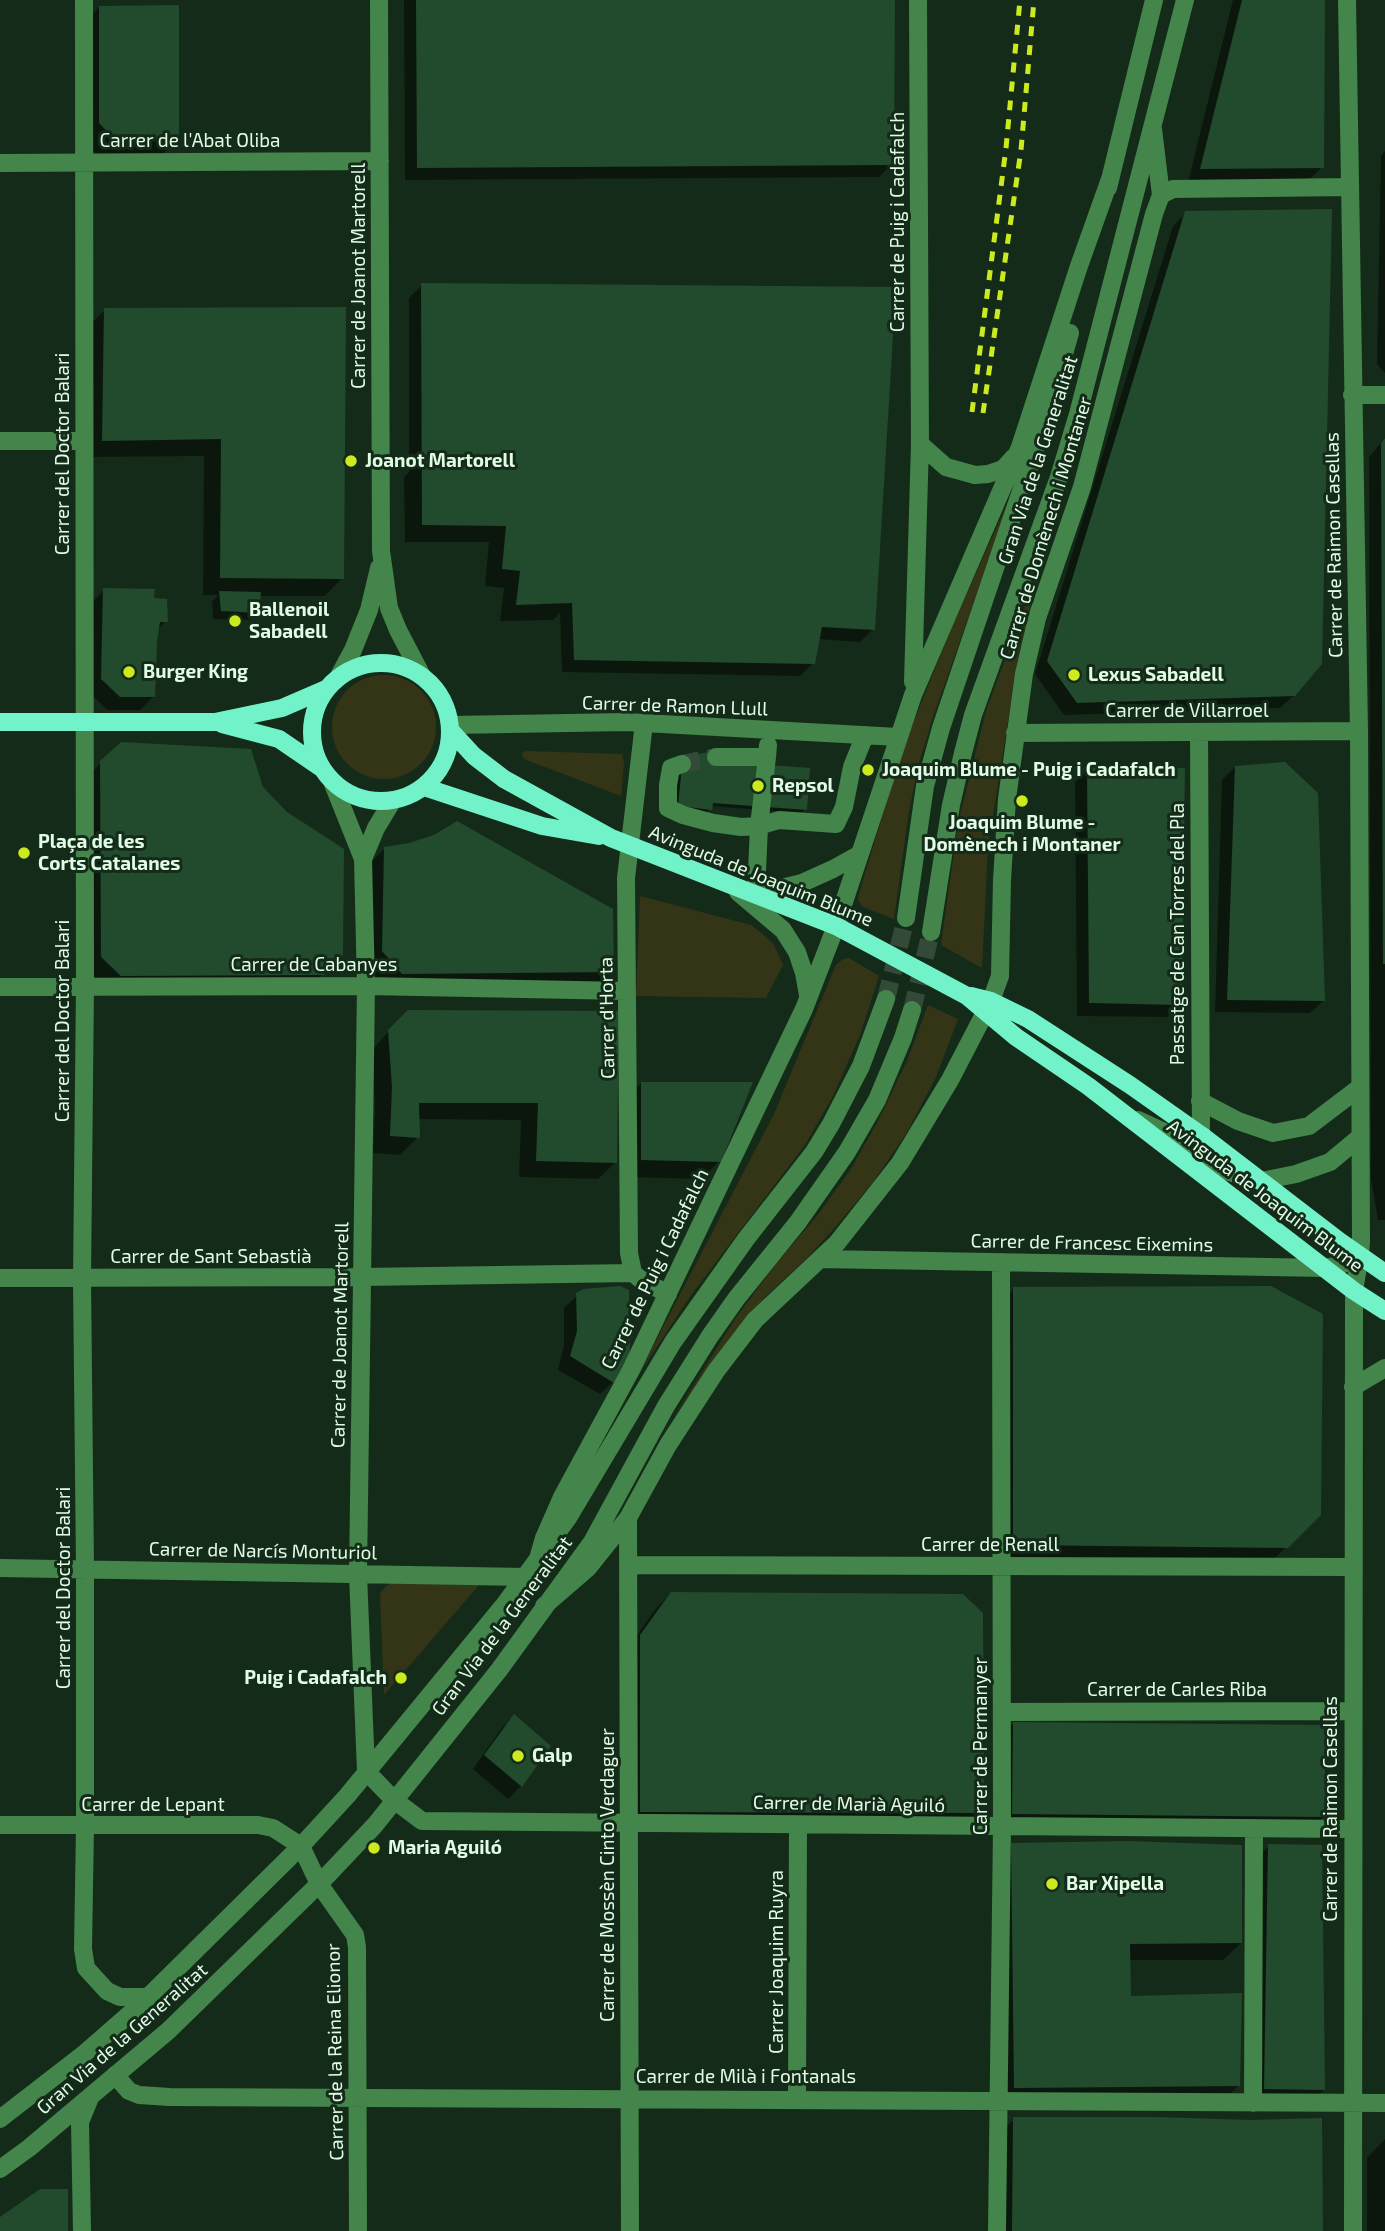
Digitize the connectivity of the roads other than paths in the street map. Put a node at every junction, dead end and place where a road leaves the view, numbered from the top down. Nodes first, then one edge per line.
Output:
1 (84, 0) edge
2 (379, 0) edge
3 (918, 0) edge
4 (1154, 0) edge
5 (1347, 0) edge
6 (1185, 4) edge
7 (1153, 129) junction
8 (380, 161) junction
9 (0, 163) edge
10 (85, 163) junction
11 (1110, 179) junction
12 (1350, 187) junction
13 (1161, 195) junction
14 (1385, 395) edge
15 (1352, 396) junction
16 (0, 442) edge
17 (84, 442) junction
18 (920, 444) junction
19 (1016, 455) junction
20 (382, 551) junction
21 (340, 674) junction
22 (422, 676) junction
23 (326, 688) junction
24 (913, 695) junction
25 (0, 722) edge
26 (83, 722) junction
27 (215, 722) junction
28 (644, 723) junction
29 (451, 728) junction
30 (769, 730) junction
31 (1359, 731) junction
32 (1199, 732) junction
33 (1015, 733) junction
34 (864, 735) junction
35 (898, 737) junction
36 (716, 757) tunnel mouth
37 (766, 757) junction
38 (682, 764) dead end
39 (321, 767) junction
40 (333, 784) junction
41 (424, 787) junction
42 (393, 800) junction
43 (759, 826) junction
44 (611, 838) junction
45 (631, 846) junction
46 (860, 853) junction
47 (363, 859) junction
48 (727, 883) junction
49 (757, 894) junction
50 (906, 918) tunnel mouth
51 (835, 926) junction
52 (932, 932) tunnel mouth
53 (85, 985) junction
54 (366, 986) junction
55 (0, 987) edge
56 (627, 991) junction
57 (808, 996) junction
58 (886, 999) tunnel mouth
59 (988, 1007) junction
60 (912, 1010) tunnel mouth
61 (1359, 1088) junction
62 (1200, 1101) junction
63 (1122, 1112) junction
64 (1201, 1135) junction
65 (1360, 1136) junction
66 (1261, 1181) junction
67 (1360, 1255) junction
68 (820, 1259) junction
69 (1001, 1262) junction
70 (1325, 1268) junction
71 (633, 1273) junction
72 (1385, 1273) edge
73 (362, 1277) junction
74 (0, 1278) edge
75 (82, 1279) junction
76 (1354, 1291) junction
77 (668, 1294) junction
78 (1385, 1311) edge
79 (1385, 1368) edge
80 (1353, 1387) junction
81 (628, 1518) junction
82 (538, 1559) junction
83 (628, 1566) junction
84 (1002, 1566) junction
85 (0, 1567) edge
86 (1352, 1567) junction
87 (85, 1569) junction
88 (358, 1574) junction
89 (525, 1577) junction
90 (544, 1606) junction
91 (1352, 1711) junction
92 (1002, 1712) junction
93 (366, 1771) junction
94 (394, 1800) junction
95 (629, 1823) junction
96 (0, 1825) edge
97 (798, 1825) junction
98 (85, 1826) junction
99 (1002, 1826) junction
100 (1254, 1828) junction
101 (1352, 1829) junction
102 (301, 1846) junction
103 (319, 1884) junction
104 (148, 1997) junction
105 (116, 2076) junction
106 (91, 2096) junction
107 (359, 2097) junction
108 (630, 2098) junction
109 (797, 2099) junction
110 (999, 2100) junction
111 (1253, 2103) junction
112 (1352, 2103) junction
113 (1385, 2103) edge
114 (0, 2119) edge
115 (0, 2169) edge
116 (82, 2231) edge
117 (358, 2231) edge
118 (631, 2231) edge
119 (997, 2231) edge
120 (1353, 2231) edge

1 - 10 street, Carrer del Doctor Balari
2 - 8 street, Carrer de Joanot Martorell
3 - 18 street, Carrer de Puig i Cadafalch
4 - 11 street, Gran Via de la Generalitat
5 - 12 street, Carrer de Raimon Casellas
6 - 7 street, Gran Via de la Generalitat
7 - 13 street, Carrer de Domènech i Montaner
7 - 52 street, Gran Via de la Generalitat
8 - 10 street, Carrer de l'Abat Oliba
8 - 20 street, Carrer de Joanot Martorell
9 - 10 street, Carrer de l'Abat Oliba
10 - 17 street, Carrer del Doctor Balari
11 - 19 street, Carrer de Puig i Cadafalch
11 - 50 street, Gran Via de la Generalitat
12 - 13 street
12 - 15 street, Carrer de Raimon Casellas
13 - 33 street, Carrer de Domènech i Montaner
14 - 15 street
15 - 31 street, Carrer de Raimon Casellas
16 - 17 street
17 - 26 street, Carrer del Doctor Balari
18 - 19 street
18 - 24 street, Carrer de Puig i Cadafalch
19 - 24 street, Carrer de Puig i Cadafalch
20 - 21 street, Carrer de Joanot Martorell
20 - 22 street, Carrer de Joanot Martorell
21 - 22 main road
21 - 23 main road
22 - 29 main road
23 - 27 main road
23 - 39 main road
24 - 35 street, Carrer de Puig i Cadafalch
25 - 26 main road
26 - 27 main road
26 - 53 street, Carrer del Doctor Balari
27 - 39 main road
28 - 29 street, Carrer de Ramon Llull
28 - 30 street, Carrer de Ramon Llull
28 - 45 street, Carrer d'Horta
29 - 41 main road
29 - 44 main road
30 - 34 street, Carrer de Ramon Llull
30 - 37 street
31 - 32 street, Carrer de Villarroel
31 - 61 street, Carrer de Raimon Casellas
32 - 33 street, Carrer de Villarroel
32 - 62 street, Passatge de Can Torres del Pla
33 - 59 street, Carrer de Domènech i Montaner
34 - 35 street, Carrer de Ramon Llull
34 - 43 street
35 - 46 street, Carrer de Puig i Cadafalch
36 - 37 street
37 - 43 street
38 - 43 street
39 - 40 main road
40 - 42 main road
40 - 47 street, Carrer de Joanot Martorell
41 - 42 main road
41 - 44 main road
42 - 47 street, Carrer de Joanot Martorell
43 - 49 street
44 - 45 main road, Avinguda de Joaquim Blume
45 - 48 main road, Avinguda de Joaquim Blume
45 - 56 street, Carrer d'Horta
46 - 49 street
46 - 51 street, Carrer de Puig i Cadafalch
47 - 54 street, Carrer de Joanot Martorell
48 - 49 main road, Avinguda de Joaquim Blume
48 - 57 street
49 - 51 main road, Avinguda de Joaquim Blume
51 - 57 street, Carrer de Puig i Cadafalch
51 - 59 main road, Avinguda de Joaquim Blume
53 - 54 street, Carrer de Cabanyes
53 - 55 street, Carrer de Cabanyes
53 - 75 street, Carrer del Doctor Balari
54 - 56 street, Carrer de Cabanyes
54 - 73 street, Carrer de Joanot Martorell
56 - 71 street, Carrer d'Horta
57 - 77 street, Carrer de Puig i Cadafalch
58 - 82 street, Gran Via de la Generalitat
59 - 63 main road, Avinguda de Joaquim Blume
59 - 64 main road, Avinguda de Joaquim Blume
59 - 68 street, Carrer de Domènech i Montaner
60 - 90 street, Gran Via de la Generalitat
61 - 62 street
61 - 65 street, Carrer de Raimon Casellas
62 - 64 street, Passatge de Can Torres del Pla
63 - 66 street, Avinguda de Joaquim Blume
63 - 70 main road, Avinguda de Joaquim Blume
64 - 66 main road, Avinguda de Joaquim Blume
65 - 66 street
65 - 67 street, Carrer de Raimon Casellas
66 - 67 main road, Avinguda de Joaquim Blume
67 - 70 street, Carrer de Francesc Eixemins
67 - 72 main road, Avinguda de Joaquim Blume
67 - 76 street, Carrer de Raimon Casellas
68 - 69 street, Carrer de Francesc Eixemins
68 - 81 street, Carrer de Domènech i Montaner
69 - 70 street, Carrer de Francesc Eixemins
69 - 84 street, Carrer de Permanyer
70 - 76 main road, Avinguda de Joaquim Blume
71 - 73 street, Carrer de Sant Sebastià
71 - 77 street
73 - 75 street, Carrer de Sant Sebastià
73 - 88 street, Carrer de Joanot Martorell
74 - 75 street, Carrer de Sant Sebastià
75 - 87 street, Carrer del Doctor Balari
76 - 78 main road, Avinguda de Joaquim Blume
76 - 80 street, Carrer de Raimon Casellas
77 - 82 street, Carrer de Puig i Cadafalch
79 - 80 street
80 - 86 street, Carrer de Raimon Casellas
81 - 83 street, Carrer de Mossèn Cinto Verdaguer
81 - 90 street, Carrer de Domènech i Montaner
82 - 89 street, Gran Via de la Generalitat
83 - 84 street, Carrer de Renall
83 - 95 street, Carrer de Mossèn Cinto Verdaguer
84 - 86 street, Carrer de Renall
84 - 92 street, Carrer de Permanyer
85 - 87 street, Carrer de Narcís Monturiol
86 - 91 street, Carrer de Raimon Casellas
87 - 88 street, Carrer de Narcís Monturiol
87 - 98 street, Carrer del Doctor Balari
88 - 89 street, Carrer de Narcís Monturiol
88 - 93 street, Carrer de Joanot Martorell
89 - 93 street, Gran Via de la Generalitat
90 - 94 street, Gran Via de la Generalitat
91 - 92 street, Carrer de Carles Riba
91 - 101 street, Carrer de Raimon Casellas
92 - 99 street, Carrer de Permanyer
93 - 94 street
93 - 102 street, Gran Via de la Generalitat
94 - 95 street, Carrer de Marià Aguiló
94 - 103 street, Gran Via de la Generalitat
95 - 97 street, Carrer de Marià Aguiló
95 - 108 street, Carrer de Mossèn Cinto Verdaguer
96 - 98 street, Carrer de Lepant
97 - 99 street, Carrer de Marià Aguiló
97 - 109 street, Carrer Joaquim Ruyra
98 - 102 street, Carrer de Lepant
98 - 104 street, Carrer del Doctor Balari
99 - 100 street, Carrer de Marià Aguiló
99 - 110 street, Carrer de Permanyer
100 - 101 street, Carrer de Marià Aguiló
100 - 111 street
101 - 112 street, Carrer de Raimon Casellas
102 - 103 street, Carrer de la Reina Elionor
102 - 104 street, Gran Via de la Generalitat
103 - 105 street, Gran Via de la Generalitat
103 - 107 street, Carrer de la Reina Elionor
104 - 114 street, Gran Via de la Generalitat
105 - 106 street, Gran Via de la Generalitat
105 - 107 street, Carrer de Milà i Fontanals
106 - 115 street, Gran Via de la Generalitat
106 - 116 street
107 - 108 street, Carrer de Milà i Fontanals
107 - 117 street, Carrer de la Reina Elionor
108 - 109 street, Carrer de Milà i Fontanals
108 - 118 street, Carrer de Mossèn Cinto Verdaguer
109 - 110 street, Carrer de Milà i Fontanals
110 - 111 street, Carrer de Milà i Fontanals
110 - 119 street, Carrer de Permanyer
111 - 112 street, Carrer de Milà i Fontanals
112 - 113 street, Carrer de Milà i Fontanals
112 - 120 street, Carrer de Raimon Casellas

